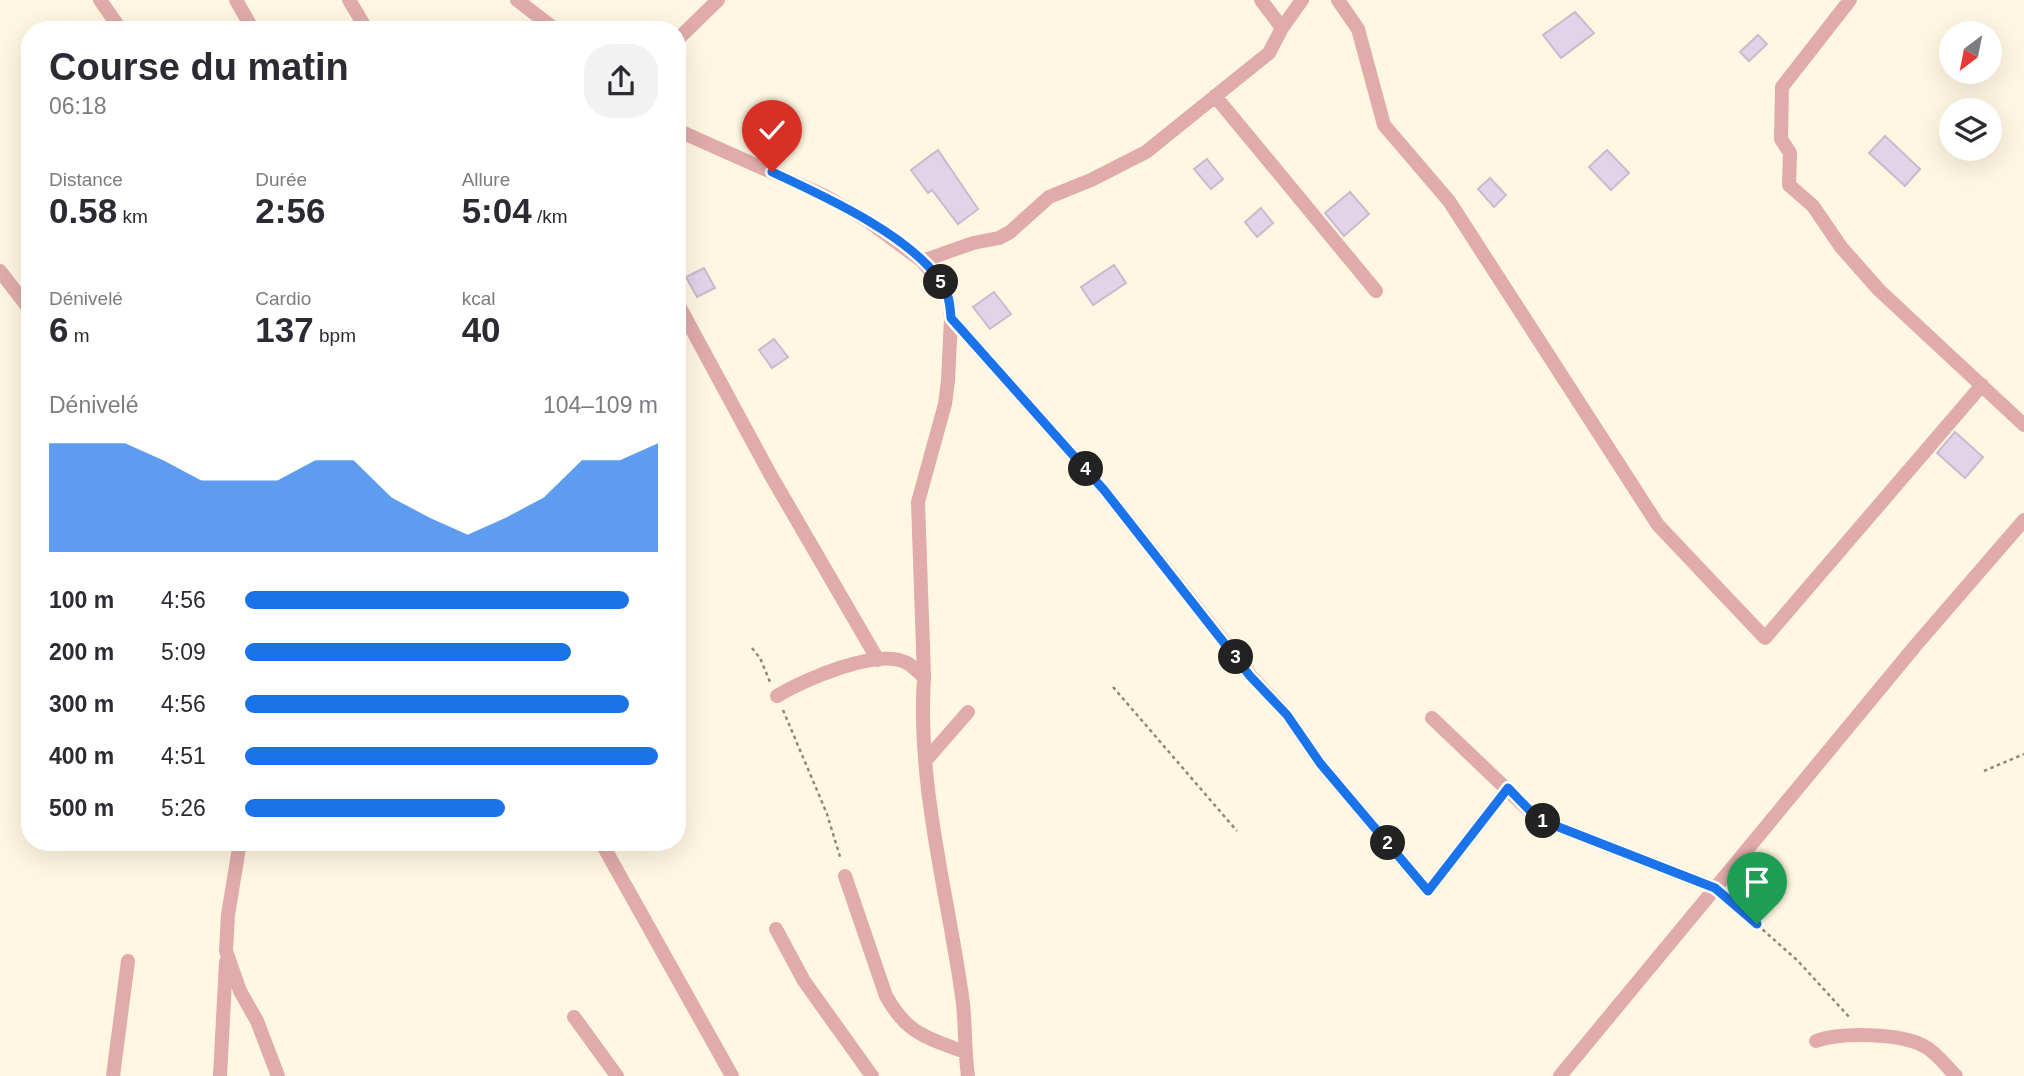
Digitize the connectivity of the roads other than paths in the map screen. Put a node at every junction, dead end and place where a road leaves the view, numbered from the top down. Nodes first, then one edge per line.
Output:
1 (100, 0) edge
2 (236, 0) edge
3 (349, 0) edge
4 (718, 0) edge
5 (1261, 0) edge
6 (1302, 0) edge
7 (1338, 0) edge
8 (1850, 0) edge
9 (525, 2) edge
10 (115, 21) edge
11 (248, 21) edge
12 (362, 21) edge
13 (545, 21) edge
14 (1282, 28) junction
15 (686, 31) edge
16 (1215, 96) junction
17 (686, 134) edge
18 (922, 261) junction
19 (0, 271) edge
20 (1376, 291) dead end
21 (21, 298) edge
22 (951, 318) junction
23 (686, 319) edge
24 (1982, 384) junction
25 (2024, 425) edge
26 (2024, 520) edge
27 (878, 660) junction
28 (925, 677) junction
29 (776, 695) road end
30 (968, 712) dead end
31 (1432, 718) dead end
32 (926, 760) junction
33 (1508, 788) junction
34 (239, 851) edge
35 (606, 851) edge
36 (845, 876) road end
37 (1715, 888) junction
38 (776, 929) dead end
39 (226, 951) junction
40 (128, 961) dead end
41 (574, 1017) dead end
42 (1816, 1041) dead end
43 (965, 1052) junction
44 (113, 1076) edge
45 (220, 1076) edge
46 (278, 1076) edge
47 (617, 1076) edge
48 (732, 1076) edge
49 (872, 1076) edge
50 (968, 1076) edge
51 (1560, 1076) edge
52 (1956, 1076) edge

1 - 10 street
2 - 11 street
3 - 12 street
4 - 15 street
5 - 14 street
6 - 14 street
7 - 24 street
8 - 24 street
9 - 13 street
14 - 16 street
16 - 18 street
16 - 20 street
17 - 18 street
18 - 22 street
19 - 21 street
22 - 28 street
22 - 33 street
23 - 27 street
24 - 25 street
26 - 37 street
27 - 28 street
27 - 29 street
28 - 32 street
30 - 32 street
31 - 33 street
32 - 43 street
33 - 37 street
34 - 39 street
35 - 48 street
36 - 43 street
37 - 51 street
38 - 49 street
39 - 45 street
39 - 46 street
40 - 44 street
41 - 47 street
42 - 52 street
43 - 50 street

